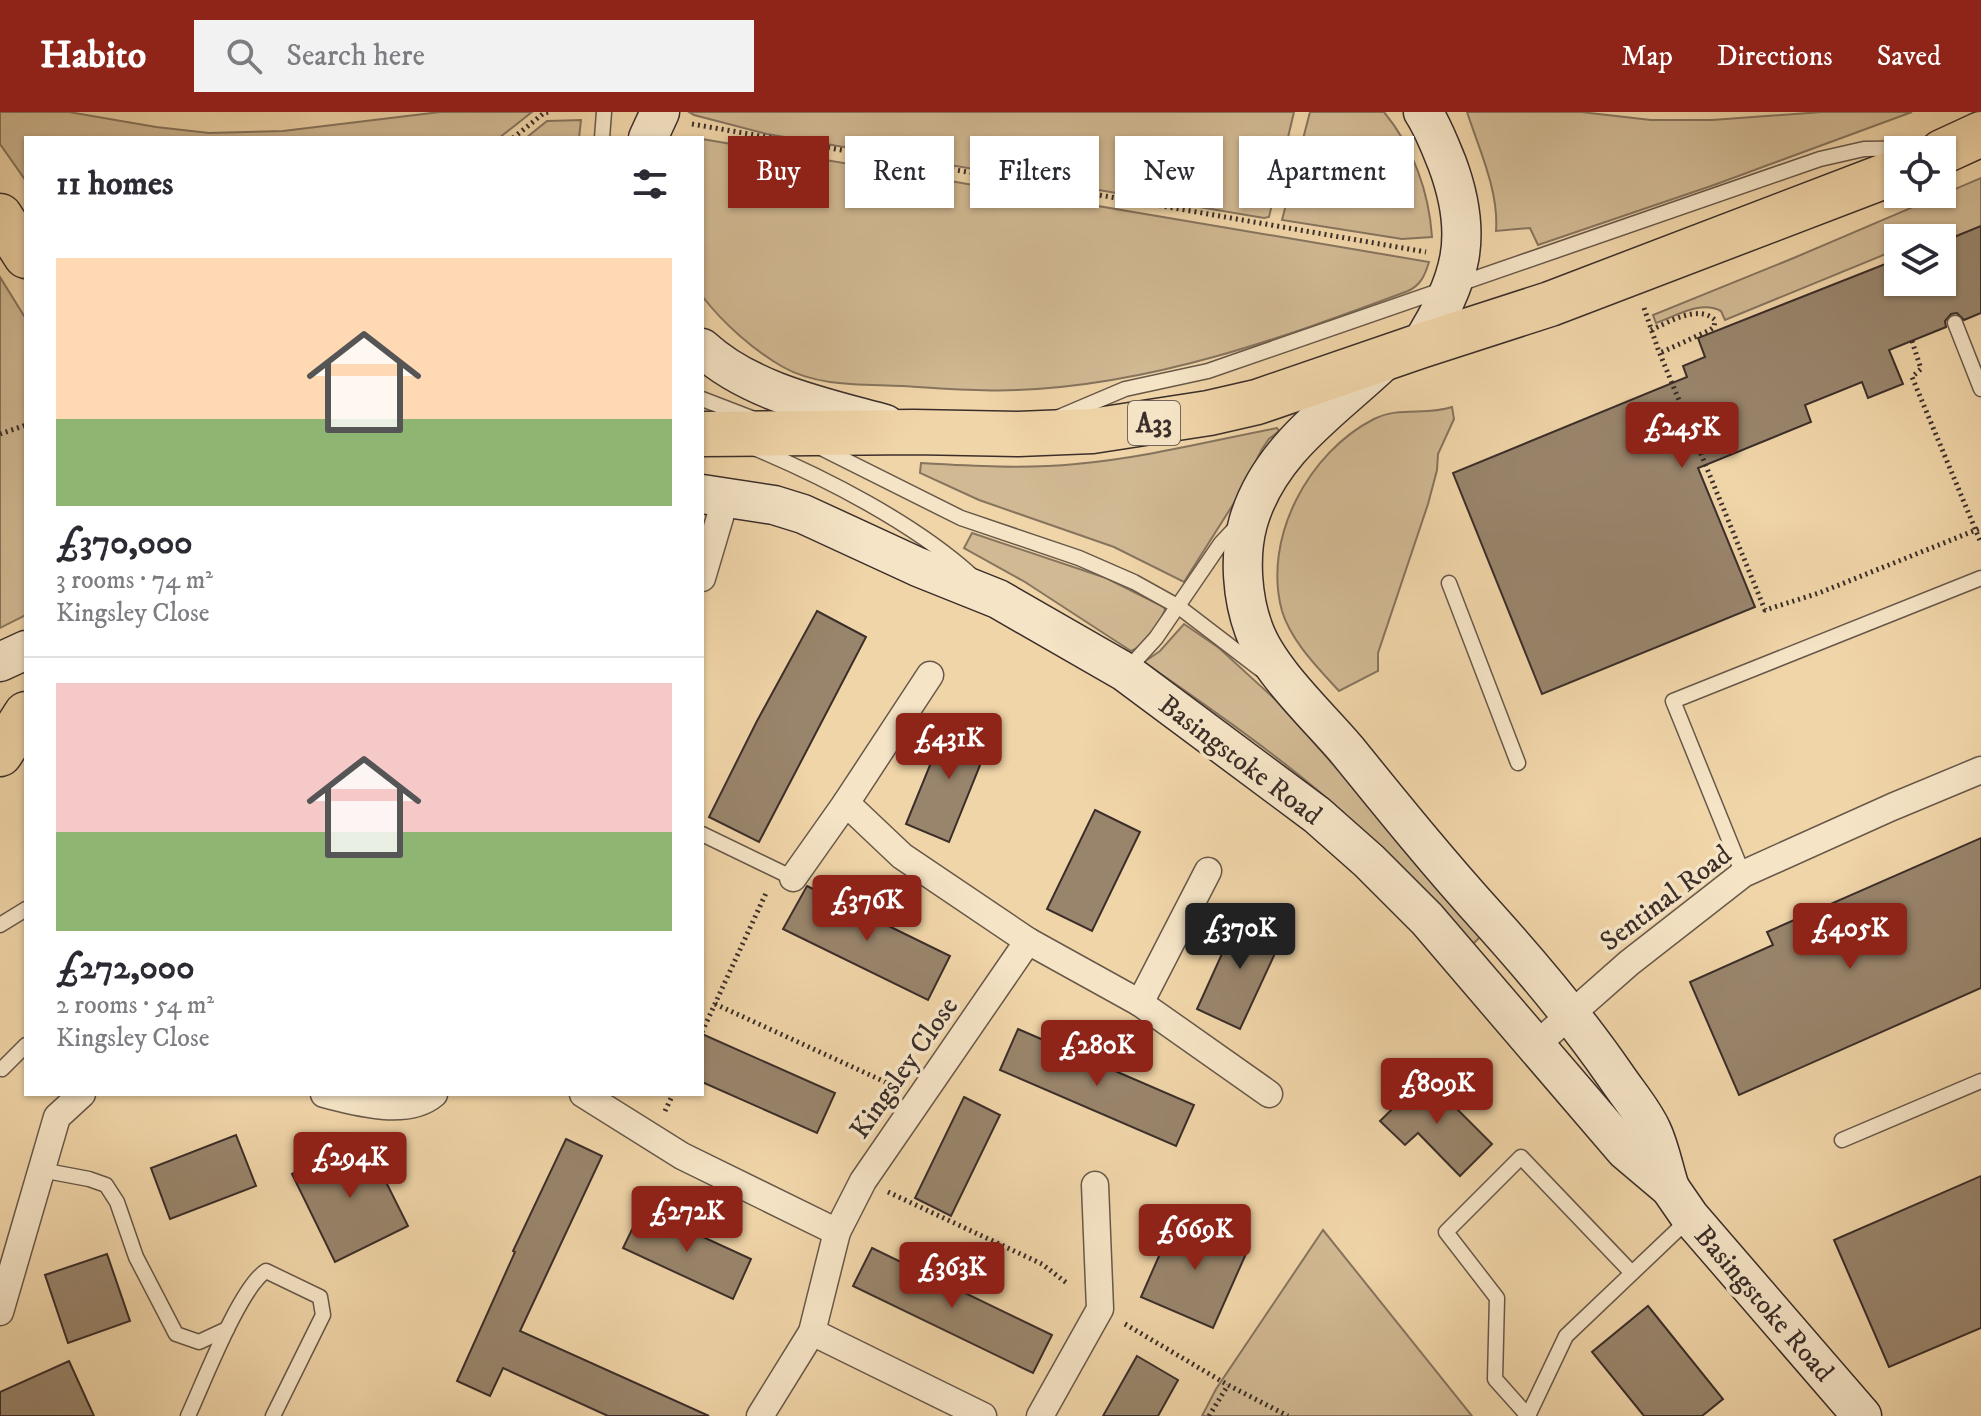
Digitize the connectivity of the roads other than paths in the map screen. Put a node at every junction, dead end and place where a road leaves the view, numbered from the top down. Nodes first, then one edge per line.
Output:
1 (604, 112) edge
2 (1425, 114) edge
3 (671, 117) edge
4 (602, 136) edge
5 (650, 136) edge
6 (1958, 145) edge
7 (1884, 176) edge
8 (0, 216) edge
9 (24, 253) edge
10 (1452, 285) junction
11 (1955, 323) dead end
12 (704, 350) edge
13 (1403, 353) junction
14 (1981, 389) edge
15 (704, 400) edge
16 (786, 432) junction
17 (914, 432) junction
18 (704, 434) edge
19 (1018, 434) junction
20 (704, 435) edge
21 (714, 496) edge
22 (1253, 508) junction
23 (704, 564) edge
24 (1981, 578) edge
25 (1449, 583) dead end
26 (998, 599) junction
27 (1179, 607) junction
28 (24, 651) edge
29 (0, 662) edge
30 (1125, 672) junction
31 (930, 675) dead end
32 (1305, 703) junction
33 (24, 717) edge
34 (0, 754) edge
35 (24, 756) edge
36 (1518, 763) dead end
37 (0, 770) edge
38 (1981, 770) edge
39 (846, 803) junction
40 (704, 835) edge
41 (1208, 871) dead end
42 (785, 874) joint
43 (1743, 874) junction
44 (24, 913) edge
45 (0, 925) edge
46 (1028, 941) junction
47 (1140, 1003) junction
48 (1570, 1013) junction
49 (1536, 1045) junction
50 (24, 1047) edge
51 (0, 1068) edge
52 (1981, 1081) edge
53 (1269, 1094) dead end
54 (80, 1096) edge
55 (332, 1096) edge
56 (432, 1096) edge
57 (586, 1096) edge
58 (1842, 1140) dead end
59 (41, 1170) junction
60 (1095, 1185) dead end
61 (1680, 1203) junction
62 (837, 1232) junction
63 (1631, 1272) junction
64 (0, 1312) edge
65 (227, 1329) junction
66 (812, 1332) junction
67 (188, 1416) edge
68 (273, 1416) edge
69 (760, 1416) edge
70 (983, 1416) edge
71 (1040, 1416) edge
72 (1528, 1416) edge
73 (1862, 1416) edge

1 - 4 lane
2 - 10 main road, Basingstoke Road
3 - 5 main road
6 - 10 lane
7 - 13 highway, A33
8 - 9 highway
10 - 13 main road, Basingstoke Road
10 - 19 lane
11 - 14 lane
12 - 17 main road
13 - 19 highway, A33
13 - 22 main road, Basingstoke Road
15 - 16 lane
16 - 17 highway, A33
16 - 18 highway, A33
16 - 27 lane
17 - 19 highway, A33
20 - 26 lane
21 - 23 street
21 - 26 main road, Basingstoke Road
22 - 27 lane
22 - 32 main road, Basingstoke Road
24 - 43 lane
25 - 36 lane
26 - 30 main road, Basingstoke Road
27 - 30 lane
27 - 32 lane
28 - 29 main road
30 - 49 main road, Basingstoke Road
31 - 39 street
32 - 48 main road, Basingstoke Road
33 - 34 highway
35 - 37 highway
38 - 43 street, Sentinal Road
39 - 42 street
39 - 46 street
40 - 42 lane
41 - 47 street
43 - 48 street, Sentinal Road
44 - 45 lane
46 - 47 street
46 - 62 street, Kingsley Close
47 - 53 street
48 - 49 street, Sentinal Road
48 - 61 main road, Basingstoke Road
49 - 61 main road, Basingstoke Road
50 - 51 lane
52 - 58 lane
54 - 59 street
55 - 56 street
57 - 62 street
59 - 64 street
59 - 65 lane
60 - 71 street
61 - 63 lane
61 - 73 main road, Basingstoke Road
62 - 66 street, Kingsley Close
63 - 72 lane
63 - 72 lane
65 - 67 lane
65 - 68 lane
66 - 69 street, Kingsley Close
66 - 70 street

